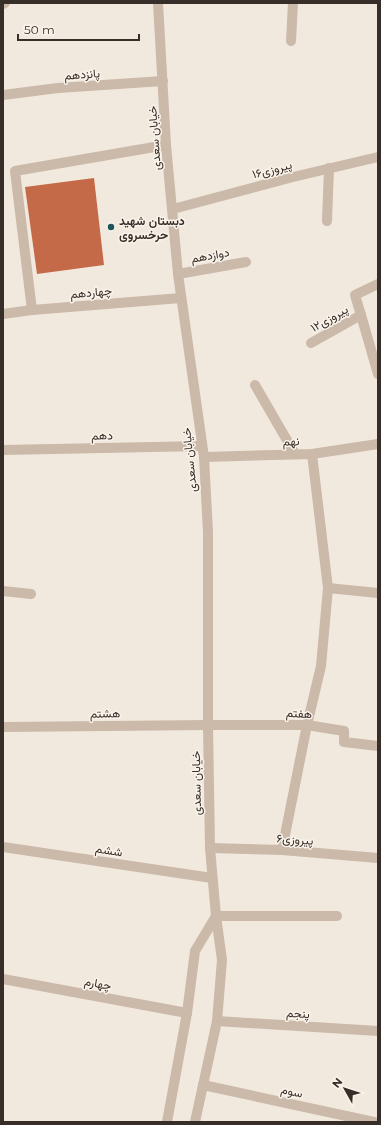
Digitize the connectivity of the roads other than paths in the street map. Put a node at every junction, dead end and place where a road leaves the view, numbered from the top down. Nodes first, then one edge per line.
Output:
1 (158, 3) edge
2 (294, 3) edge
3 (292, 41) dead end
4 (163, 81) junction
5 (3, 95) edge
6 (166, 145) junction
7 (378, 156) edge
8 (329, 168) junction
9 (173, 209) junction
10 (327, 221) dead end
11 (246, 262) dead end
12 (178, 274) junction
13 (378, 284) edge
14 (181, 298) junction
15 (32, 310) junction
16 (3, 314) edge
17 (361, 315) junction
18 (311, 344) dead end
19 (378, 374) edge
20 (255, 385) dead end
21 (378, 444) edge
22 (202, 446) junction
23 (3, 450) edge
24 (295, 454) junction
25 (312, 454) junction
26 (204, 457) junction
27 (328, 588) junction
28 (3, 591) edge
29 (378, 593) edge
30 (31, 594) dead end
31 (208, 725) junction
32 (307, 725) junction
33 (3, 727) edge
34 (378, 746) edge
35 (3, 847) edge
36 (210, 848) junction
37 (282, 850) junction
38 (378, 858) edge
39 (212, 878) junction
40 (216, 916) junction
41 (337, 916) dead end
42 (3, 979) edge
43 (187, 1013) junction
44 (216, 1021) junction
45 (378, 1031) edge
46 (203, 1085) junction
47 (167, 1122) edge
48 (195, 1122) edge
49 (374, 1122) edge

1 - 4 street, خیابان سعدی
2 - 3 street
4 - 5 street, پانزدهم
4 - 6 street, خیابان سعدی
6 - 9 street, خیابان سعدی
6 - 15 street
7 - 8 street, پیروزی۱۶
8 - 9 street, پیروزی۱۶
8 - 10 street
9 - 12 street, خیابان سعدی
11 - 12 street, دوازدهم
12 - 14 street, خیابان سعدی
13 - 17 street, پیروزی۱۲
14 - 15 street, چهاردهم
14 - 22 street, خیابان سعدی
15 - 16 street, چهاردهم
17 - 18 street, پیروزی۱۲
17 - 19 street
20 - 24 street
21 - 25 street, نهم
22 - 23 street, دهم
22 - 26 street, خیابان سعدی
24 - 25 street, نهم
24 - 26 street, نهم
25 - 27 street
26 - 31 street, خیابان سعدی
27 - 29 street
27 - 32 street
28 - 30 street
31 - 32 street, هفتم
31 - 33 street, هشتم
31 - 36 street, خیابان سعدی
32 - 34 street, هفتم
32 - 37 street
35 - 39 street, ششم
36 - 37 street, پیروزی۶
36 - 39 street, خیابان سعدی
37 - 38 street, پیروزی۶
39 - 40 street, خیابان سعدی
40 - 41 street
40 - 43 street
40 - 44 street, خیابان سعدی
42 - 43 street, چهارم
43 - 47 street
44 - 45 street, پنجم
44 - 46 street, خیابان سعدی
46 - 48 street, خیابان سعدی
46 - 49 street, سوم

